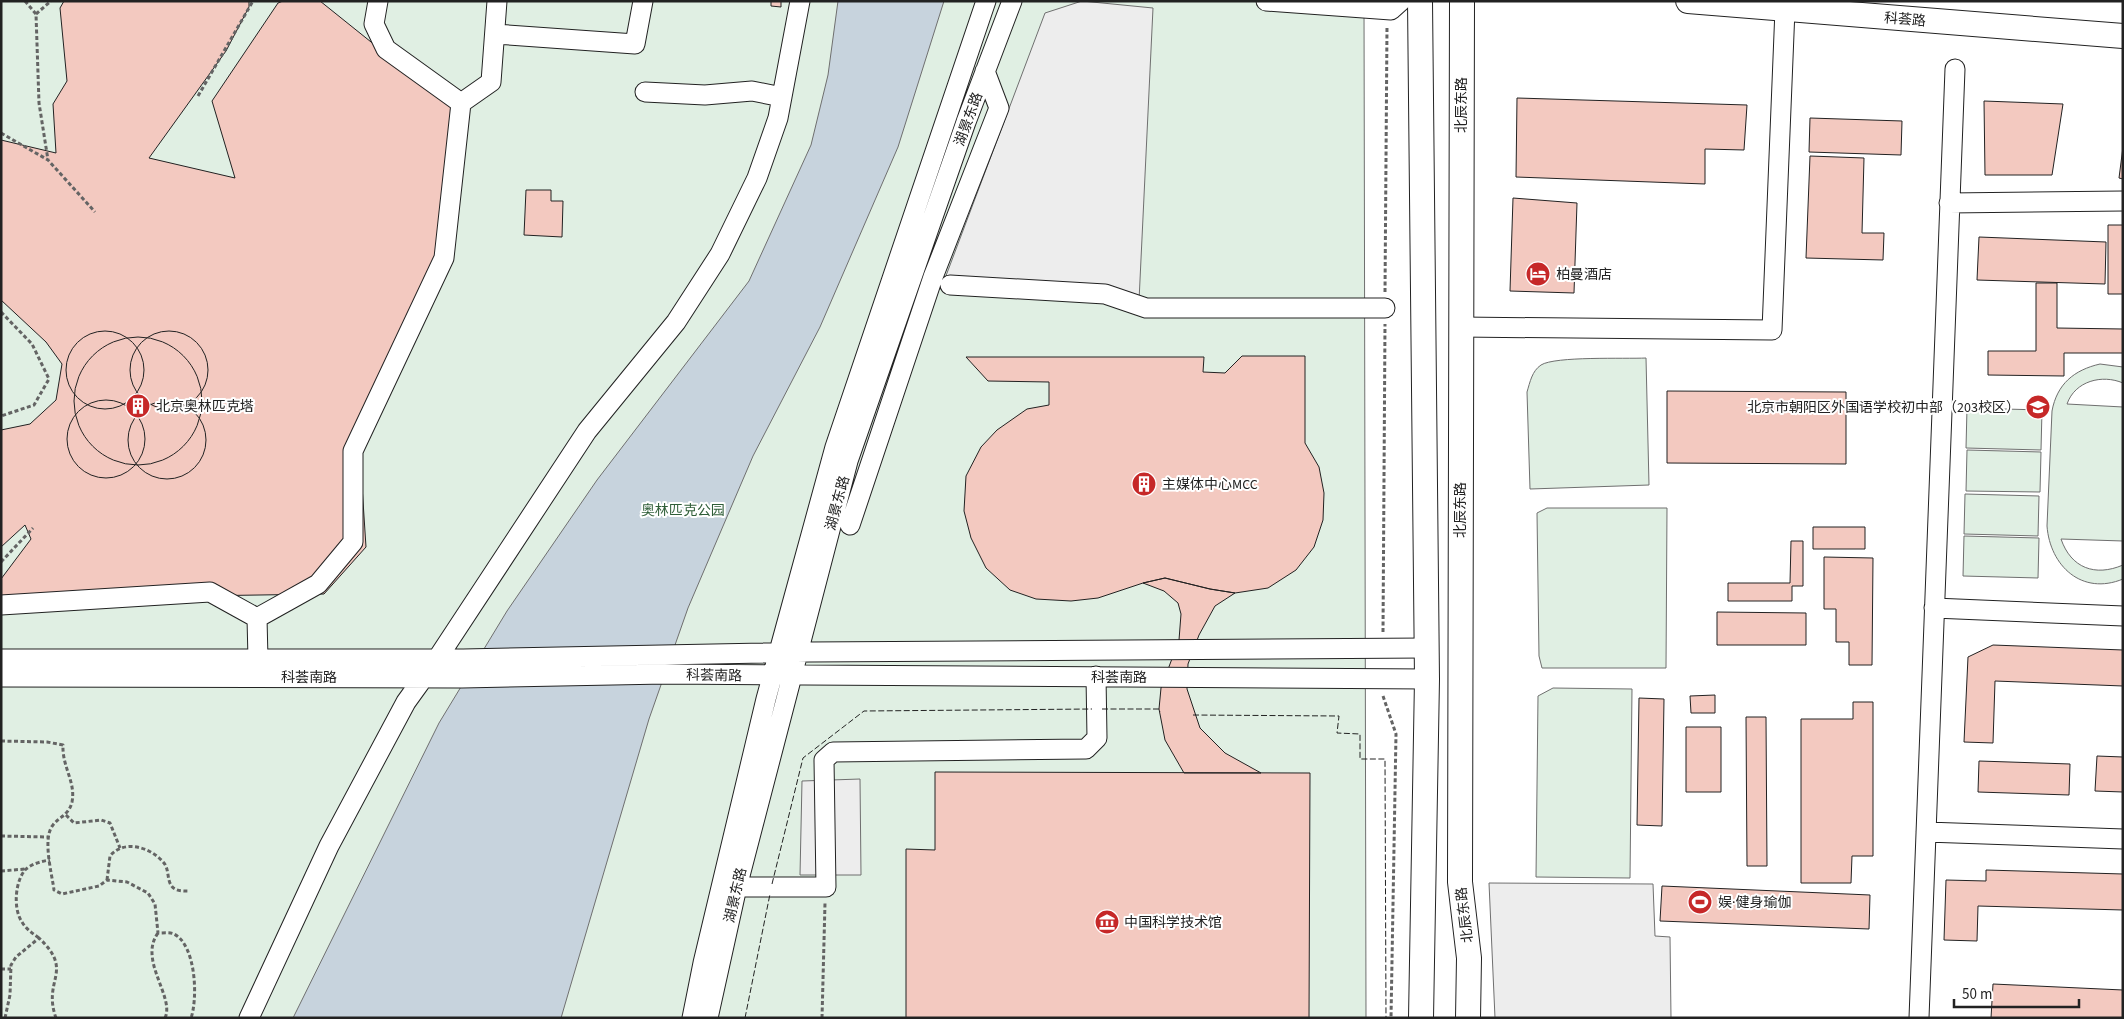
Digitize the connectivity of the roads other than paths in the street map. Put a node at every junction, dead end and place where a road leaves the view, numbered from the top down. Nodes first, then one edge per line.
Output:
1 (378, 1) edge
2 (497, 1) edge
3 (643, 1) edge
4 (800, 1) edge
5 (986, 1) edge
6 (1012, 1) edge
7 (1266, 1) edge
8 (1420, 1) edge
9 (1462, 1) edge
10 (1688, 1) edge
11 (1396, 6) edge
12 (1785, 9) junction
13 (494, 34) junction
14 (2123, 36) edge
15 (973, 40) junction
16 (994, 48) junction
17 (1955, 69) dead end
18 (985, 71) junction
19 (645, 92) dead end
20 (782, 97) junction
21 (461, 103) junction
22 (2123, 201) edge
23 (1949, 203) junction
24 (950, 286) dead end
25 (1385, 308) road end
26 (1461, 327) junction
27 (850, 525) dead end
28 (1, 605) edge
29 (1934, 608) junction
30 (2123, 616) edge
31 (256, 618) junction
32 (1426, 648) junction
33 (788, 653) junction
34 (1, 659) edge
35 (258, 659) junction
36 (437, 659) junction
37 (781, 676) junction
38 (1096, 676) junction
39 (1, 677) edge
40 (422, 678) junction
41 (1427, 679) junction
42 (1926, 832) junction
43 (2123, 839) edge
44 (736, 887) junction
45 (249, 1018) edge
46 (692, 1018) edge
47 (708, 1018) edge
48 (1421, 1018) edge
49 (1468, 1018) edge
50 (1919, 1018) edge

1 - 21 street
2 - 13 street
3 - 13 street
4 - 20 street
5 - 15 street, 湖景东路
6 - 16 street, 湖景东路
7 - 11 street
8 - 32 main road
9 - 26 main road, 北辰东路
10 - 12 main road, 科荟路
12 - 14 main road, 科荟路
12 - 26 street
13 - 21 street
15 - 16 street
15 - 33 street, 湖景东路
16 - 18 street, 湖景东路
17 - 23 street
18 - 27 street
18 - 33 street, 湖景东路
19 - 20 street
20 - 36 street
21 - 31 street
22 - 23 street
23 - 29 street
24 - 25 street
26 - 49 main road, 北辰东路
28 - 31 street
29 - 30 street
29 - 42 street
31 - 35 street
32 - 33 street, 科荟南路
32 - 41 main road
33 - 36 street, 科荟南路
33 - 37 street, 湖景东路
34 - 35 street, 科荟南路
35 - 36 street, 科荟南路
36 - 40 street
37 - 38 street, 科荟南路
37 - 40 street, 科荟南路
37 - 44 street, 湖景东路
37 - 46 street, 湖景东路
38 - 41 street, 科荟南路
38 - 44 street
39 - 40 street, 科荟南路
40 - 45 street
41 - 48 main road
42 - 43 street
42 - 50 street
44 - 47 street, 湖景东路

